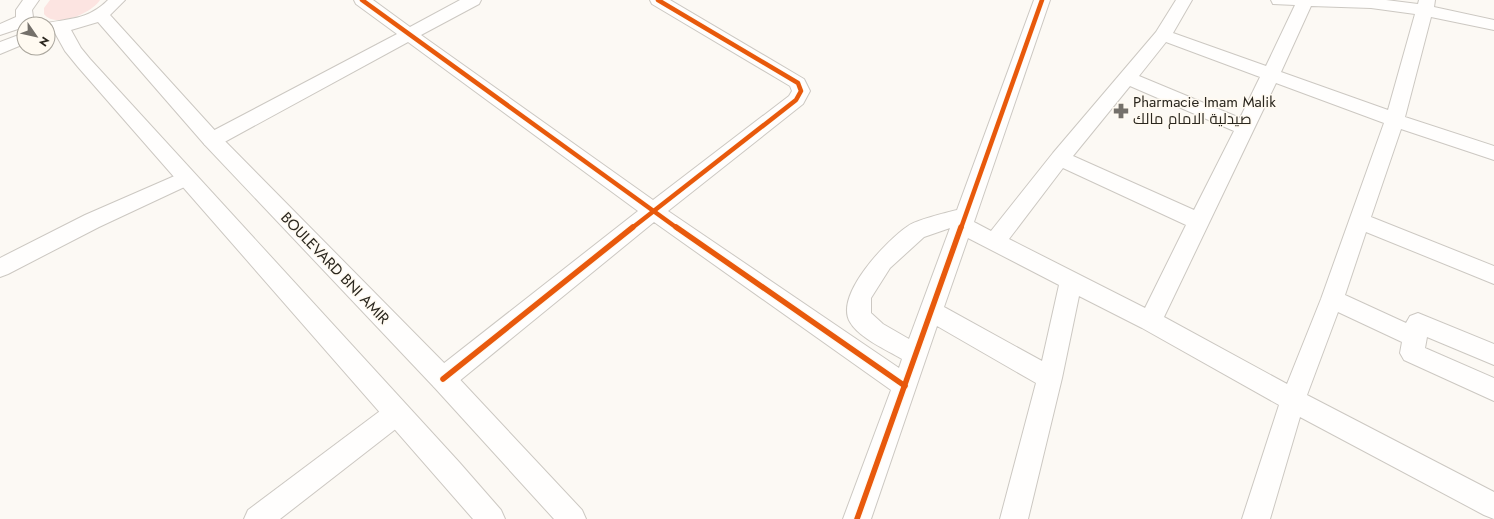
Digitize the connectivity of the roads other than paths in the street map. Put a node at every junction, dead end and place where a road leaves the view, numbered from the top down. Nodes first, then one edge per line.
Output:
1 (31, 0) edge
2 (132, 0) edge
3 (362, 0) edge
4 (473, 0) edge
5 (658, 0) edge
6 (1042, 0) edge
7 (1184, 0) edge
8 (1279, 0) edge
9 (1305, 1) edge
10 (1425, 5) edge
11 (109, 8) edge
12 (26, 16) edge
13 (16, 25) edge
14 (1494, 25) edge
15 (56, 27) edge
16 (0, 30) edge
17 (56, 32) edge
18 (409, 35) junction
19 (1163, 35) junction
20 (16, 41) edge
21 (0, 48) edge
22 (1271, 74) junction
23 (1127, 78) junction
24 (1395, 120) junction
25 (1245, 128) junction
26 (212, 140) junction
27 (1494, 153) edge
28 (1060, 158) junction
29 (186, 178) junction
30 (653, 211) junction
31 (963, 220) junction
32 (1360, 221) junction
33 (1199, 222) junction
34 (995, 241) junction
35 (0, 268) edge
36 (1494, 275) edge
37 (1071, 281) junction
38 (1332, 299) junction
39 (931, 311) junction
40 (1150, 321) junction
41 (1414, 337) junction
42 (916, 355) junction
43 (1494, 355) edge
44 (1050, 378) junction
45 (443, 379) junction
46 (905, 386) junction
47 (1494, 390) edge
48 (1292, 400) junction
49 (397, 413) junction
50 (1494, 506) edge
51 (258, 519) edge
52 (491, 519) edge
53 (572, 519) edge
54 (857, 519) edge
55 (1014, 519) edge
56 (1256, 519) edge

1 - 12 street
2 - 11 street
3 - 18 street
4 - 18 street
5 - 30 street
6 - 31 street
7 - 19 street
8 - 9 street
9 - 10 street
9 - 22 street
10 - 14 street
10 - 24 street
11 - 15 street
11 - 26 street, BOULEVARD BNI AMIR
13 - 16 street
17 - 29 street
18 - 26 street
18 - 30 street
19 - 22 street
19 - 23 street
20 - 21 street
22 - 24 street
22 - 25 street
23 - 25 street
23 - 28 street
24 - 27 street
24 - 32 street
25 - 33 street
26 - 45 street, BOULEVARD BNI AMIR
28 - 33 street
28 - 34 street
29 - 35 street
29 - 49 street
30 - 45 street
30 - 46 street
31 - 34 street
31 - 39 street
31 - 42 street
32 - 36 street
32 - 38 street
33 - 40 street
34 - 37 street
37 - 40 street
37 - 44 street
38 - 41 street
38 - 48 street
39 - 42 street
39 - 44 street
40 - 48 street
41 - 43 street
41 - 47 street
42 - 46 street
44 - 55 street
45 - 53 street, BOULEVARD BNI AMIR
46 - 54 street
48 - 50 street
48 - 56 street
49 - 51 street
49 - 52 street

